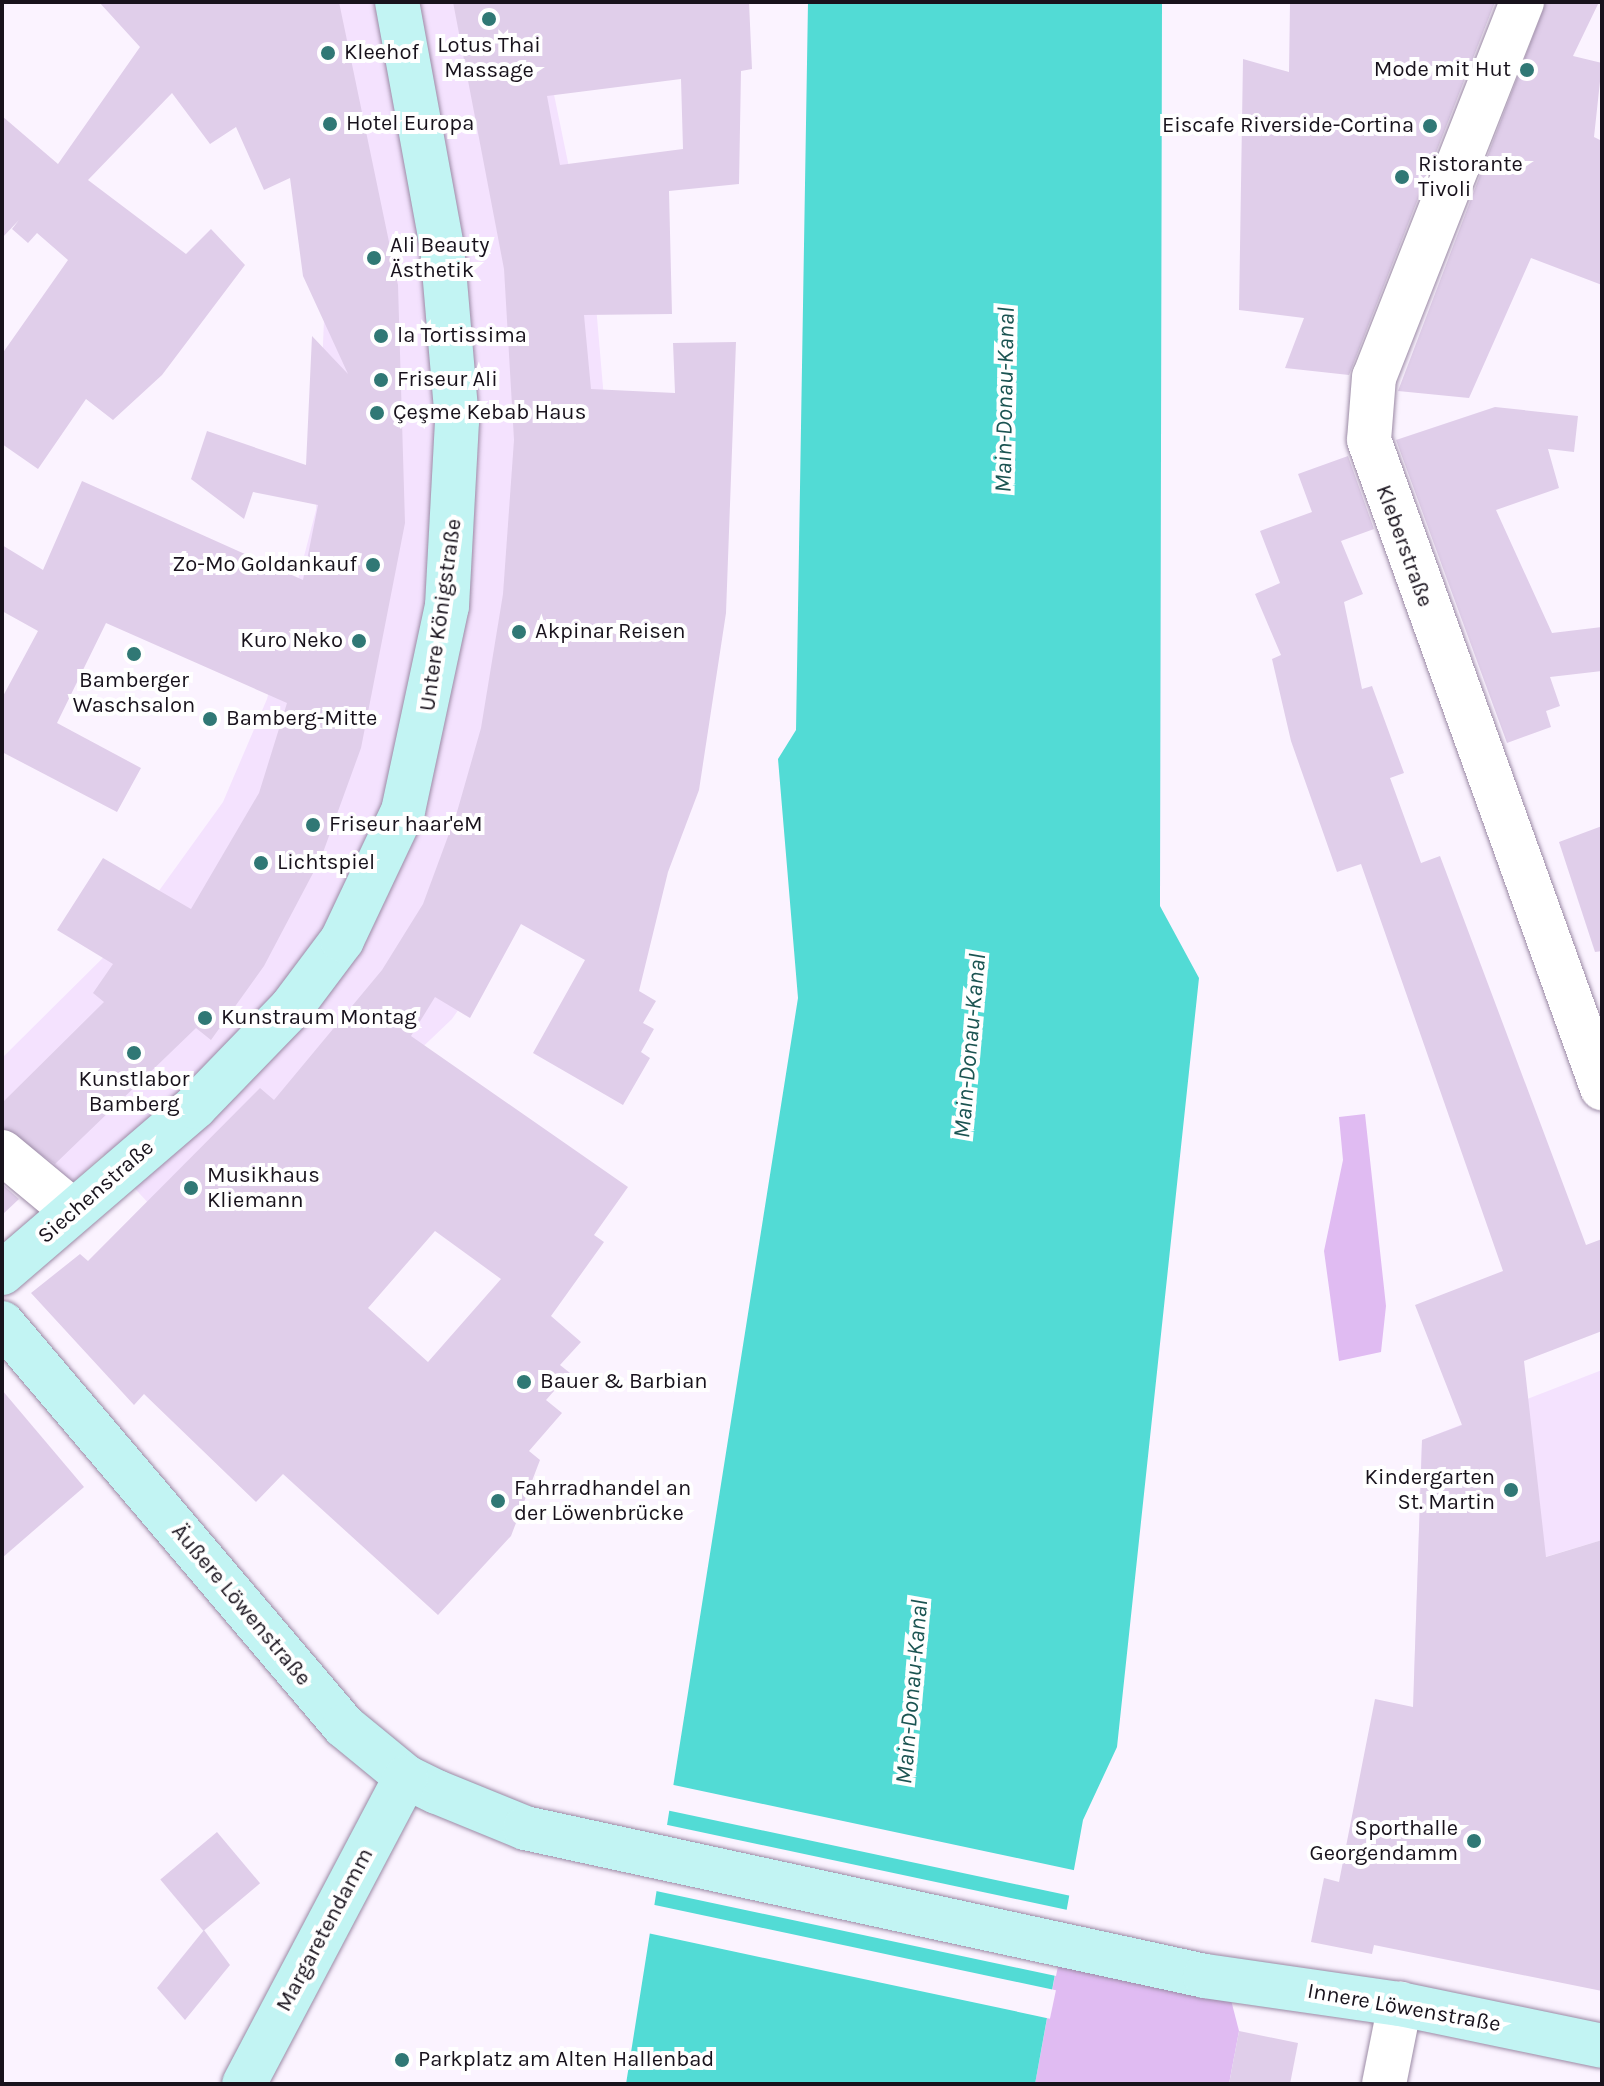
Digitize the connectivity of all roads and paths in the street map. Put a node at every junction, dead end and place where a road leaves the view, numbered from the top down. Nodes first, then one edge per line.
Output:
1 (397, 2) edge
2 (1522, 2) edge
3 (291, 1008) joint
4 (1602, 1088) edge
5 (2, 1152) edge
6 (73, 1211) junction
7 (2, 1273) edge
8 (2, 1323) edge
9 (406, 1777) junction
10 (525, 1828) joint
11 (1400, 2004) junction
12 (1602, 2046) edge
13 (244, 2084) edge
14 (1384, 2084) edge

1 - 3 street, Untere Königstraße
2 - 4 street, Kleberstraße
3 - 6 street, Siechenstraße
5 - 6 street
6 - 7 street, Siechenstraße
8 - 9 street, Äußere Löwenstraße
9 - 10 street, Äußere Löwenstraße
9 - 13 street, Margaretendamm
10 - 11 street, Innere Löwenstraße
11 - 12 street, Innere Löwenstraße
11 - 14 street

